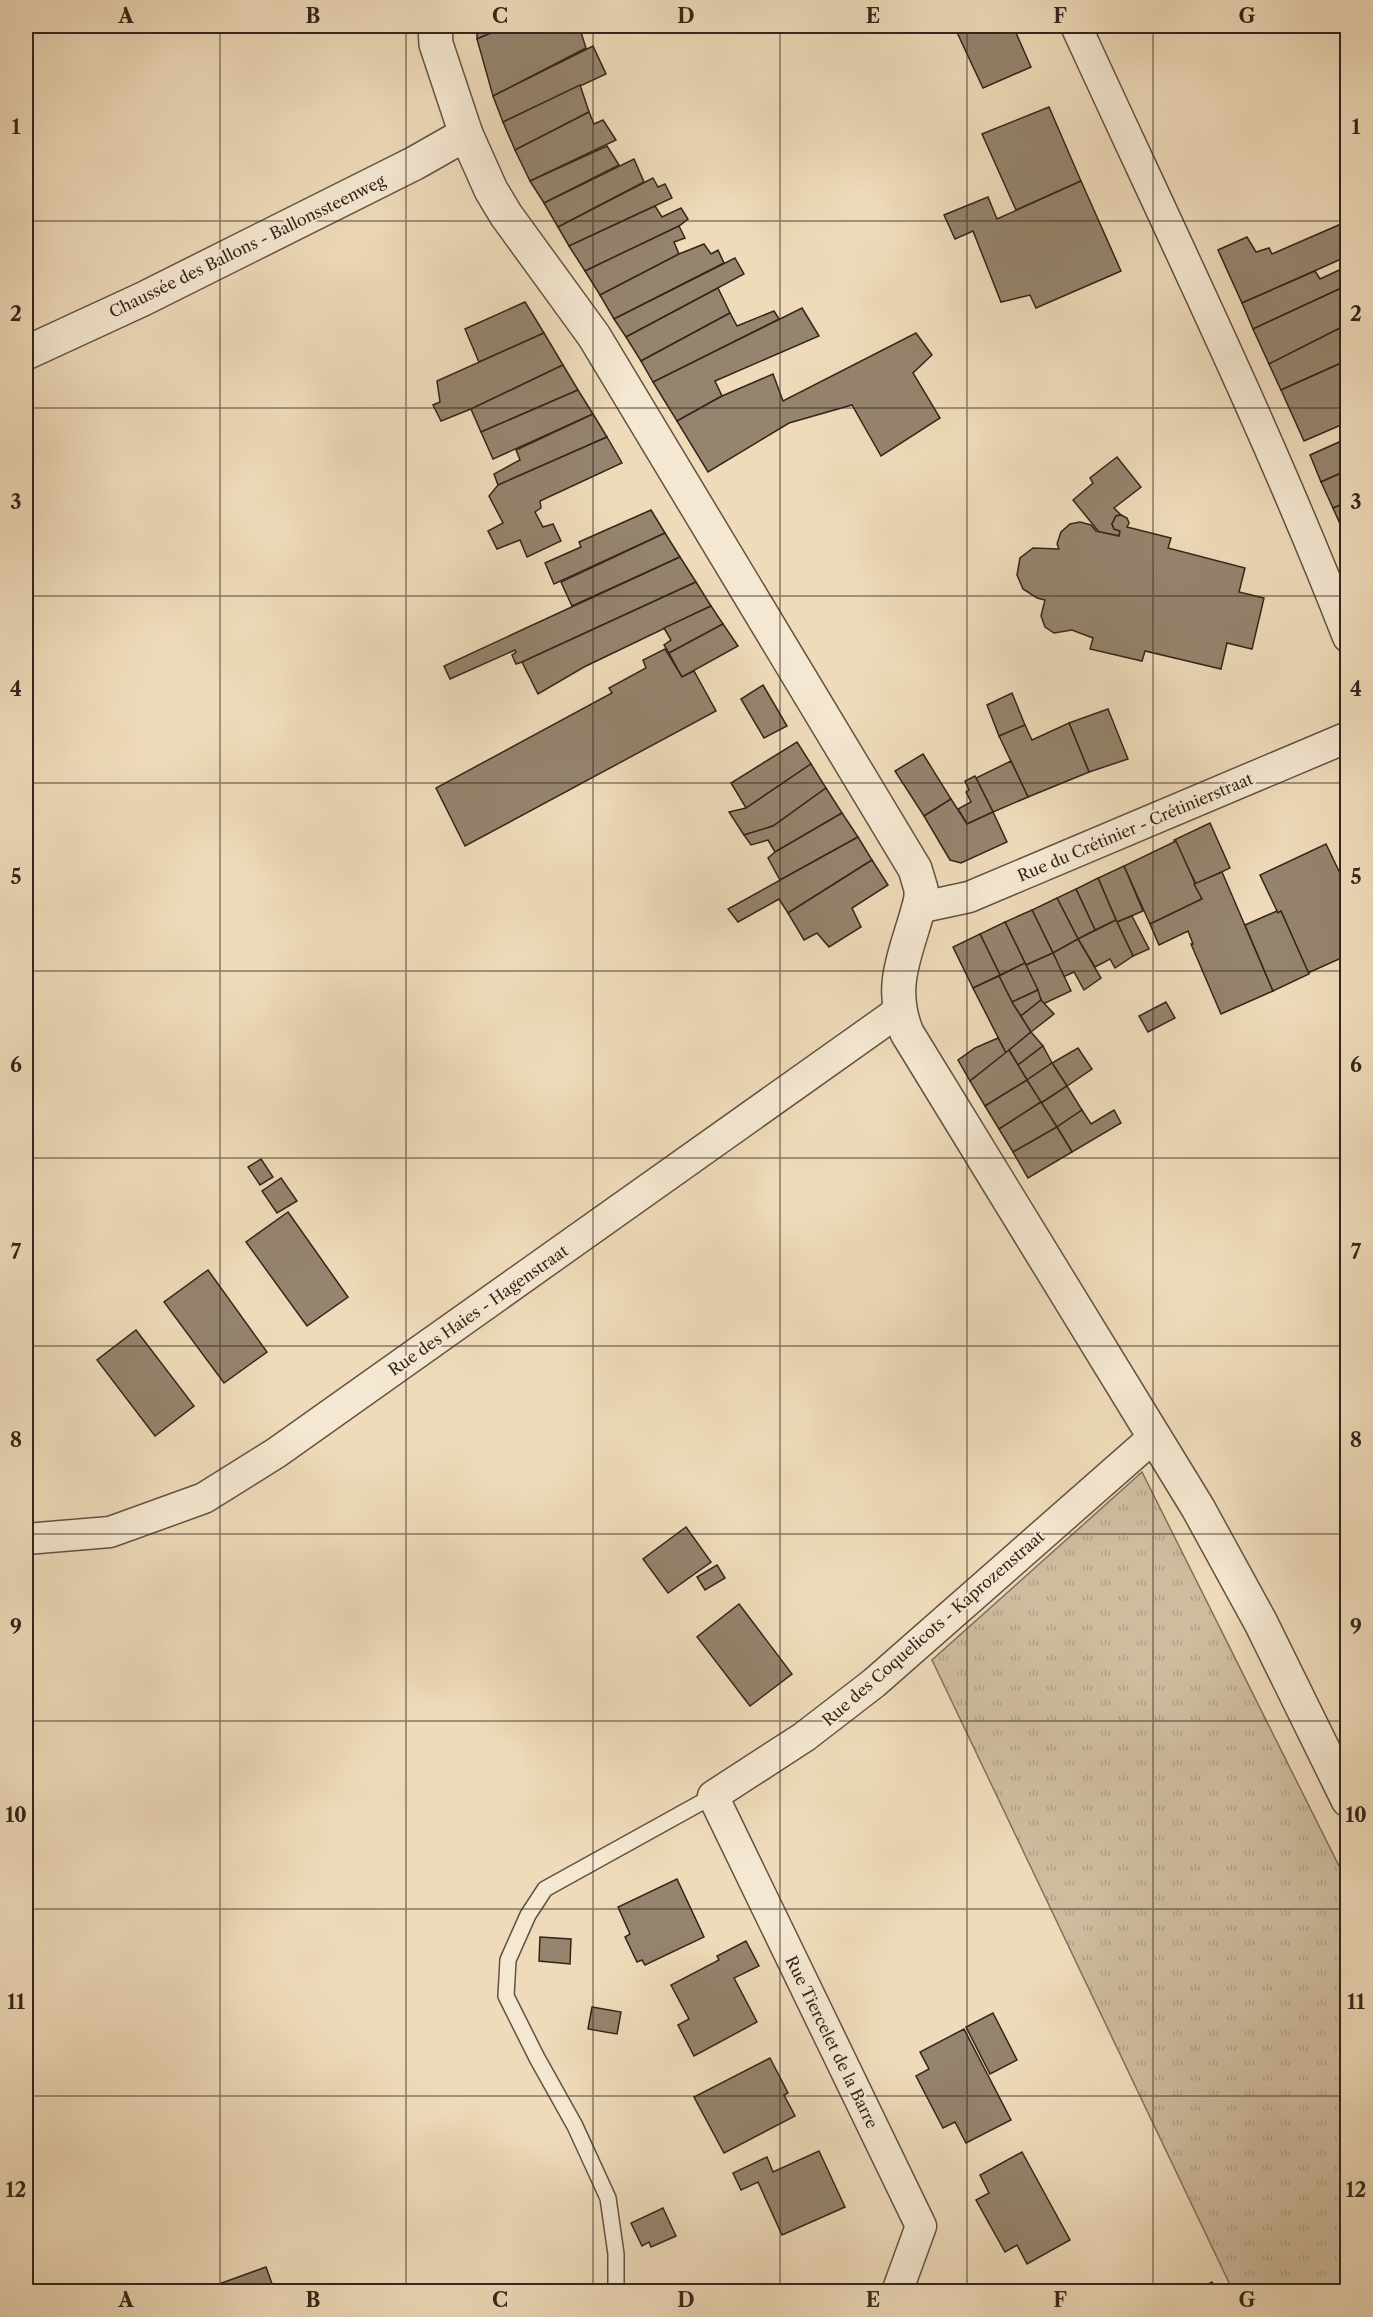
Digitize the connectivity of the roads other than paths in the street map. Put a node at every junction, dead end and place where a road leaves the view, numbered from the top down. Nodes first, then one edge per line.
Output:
1 (435, 26) edge
2 (1077, 26) edge
3 (466, 134) junction
4 (26, 353) edge
5 (1347, 637) edge
6 (1347, 737) edge
7 (918, 908) junction
8 (899, 1011) junction
9 (1155, 1436) junction
10 (26, 1539) edge
11 (713, 1796) junction
12 (1347, 1800) edge
13 (616, 2292) edge
14 (897, 2292) edge

1 - 3 street
2 - 5 street
3 - 4 street, Chaussée des Ballons - Ballonssteenweg
3 - 7 street
6 - 7 street, Rue du Crétinier - Crétinierstraat
7 - 8 street
8 - 9 street
8 - 10 street, Rue des Haies - Hagenstraat
9 - 11 street, Rue des Coquelicots - Kaprozenstraat
9 - 12 street
11 - 13 lane, Rue des Coquelicots - Kaprozenstraat
11 - 14 street, Rue Tiercelet de la Barre

